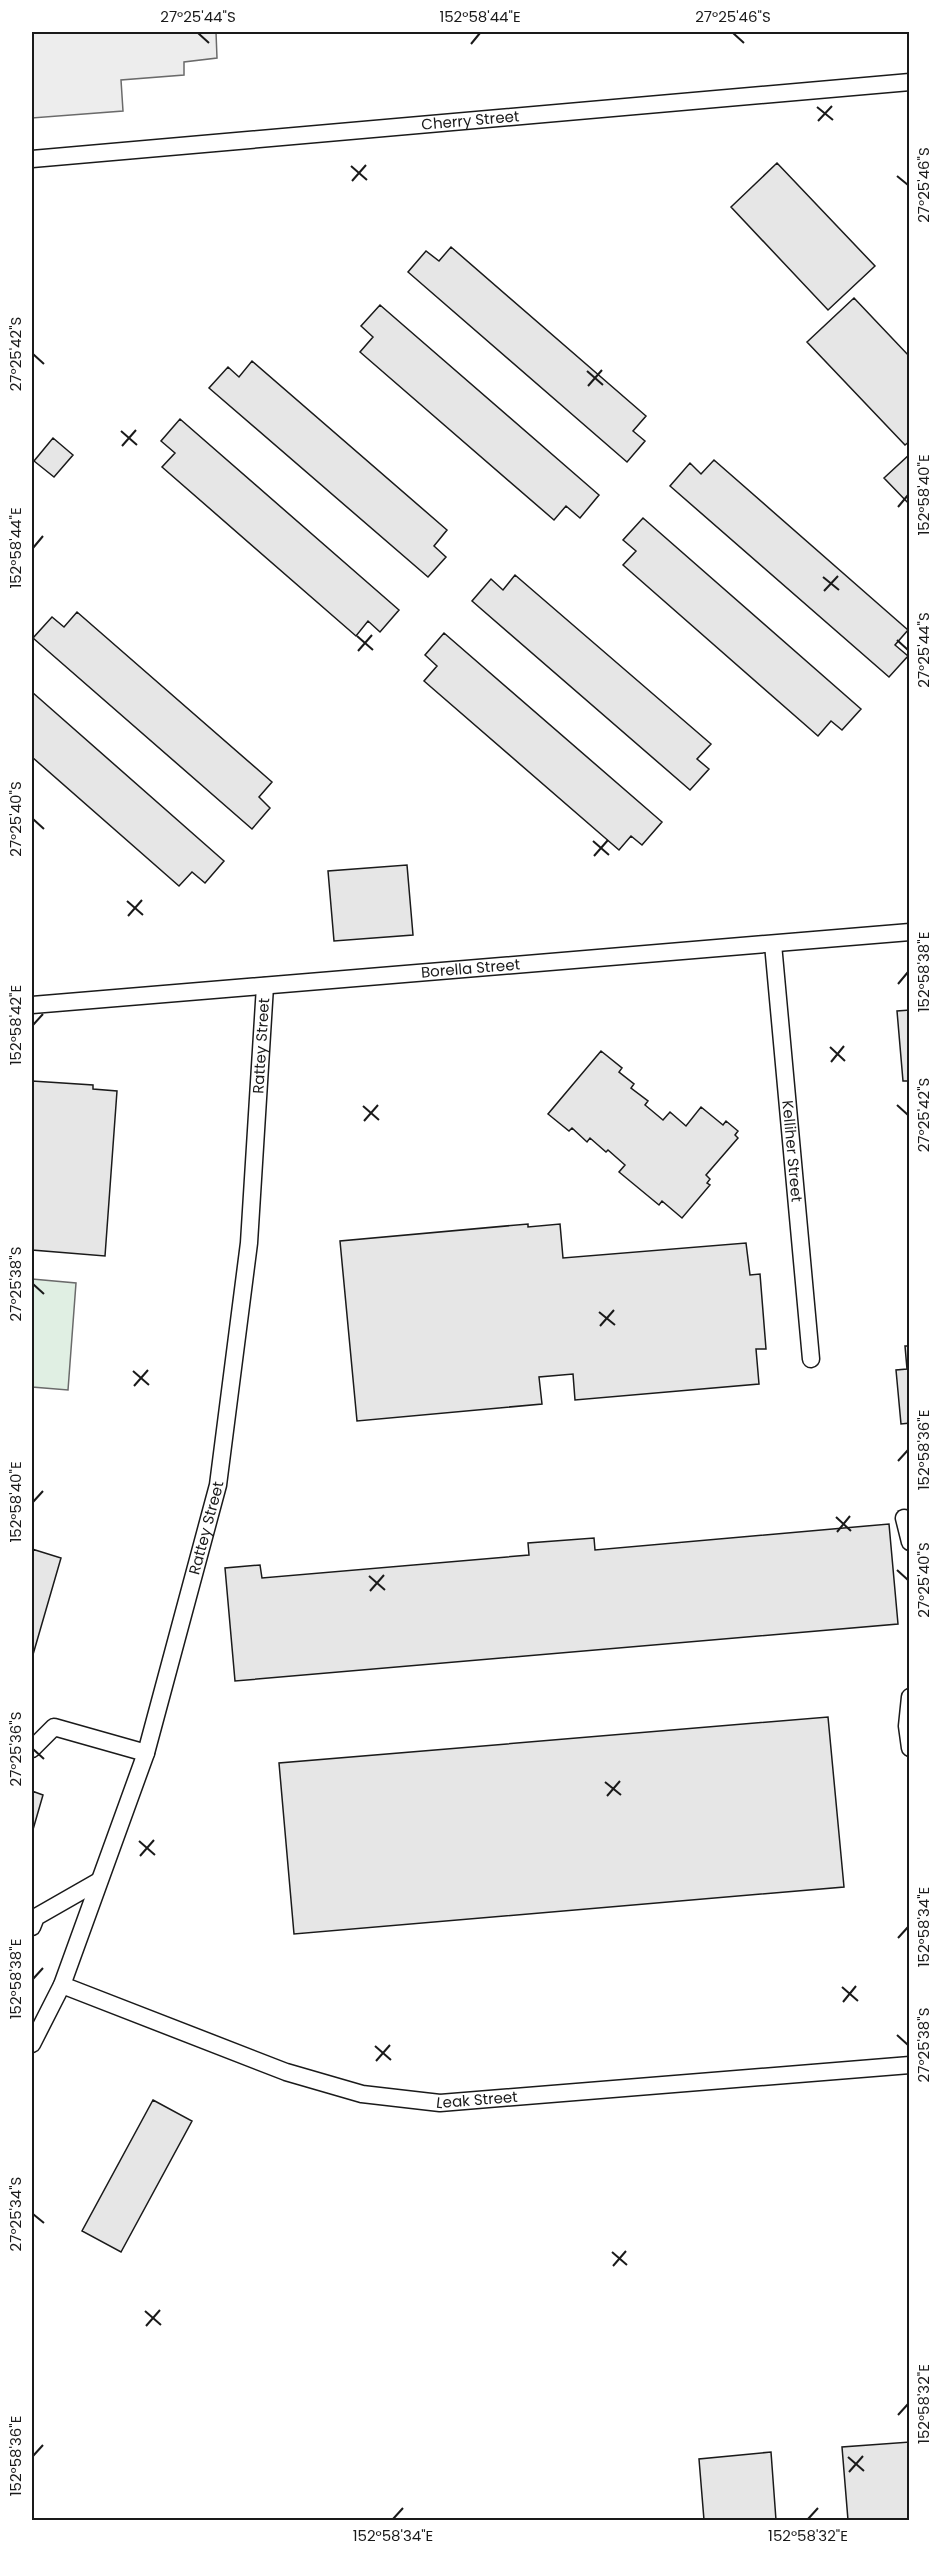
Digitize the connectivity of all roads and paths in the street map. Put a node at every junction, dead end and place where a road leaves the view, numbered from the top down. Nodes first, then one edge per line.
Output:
1 (909, 82) edge
2 (32, 159) edge
3 (909, 932) edge
4 (773, 944) junction
5 (265, 986) junction
6 (32, 1005) edge
7 (811, 1359) dead end
8 (903, 1518) dead end
9 (909, 1542) edge
10 (909, 1696) edge
11 (909, 1748) edge
12 (32, 1749) edge
13 (146, 1753) junction
14 (99, 1881) junction
15 (32, 1927) edge
16 (62, 1985) junction
17 (32, 2044) edge
18 (909, 2066) edge

1 - 2 lane, Cherry Street
3 - 4 lane, Borella Street
4 - 5 lane, Borella Street
4 - 7 lane, Kelliher Street
5 - 6 lane, Borella Street
5 - 13 lane, Rattey Street
8 - 9 lane
10 - 11 lane
12 - 13 lane
13 - 14 lane, Rattey Street
14 - 15 lane
14 - 16 lane, Rattey Street
16 - 17 lane, Rattey Street
16 - 18 lane, Leak Street

